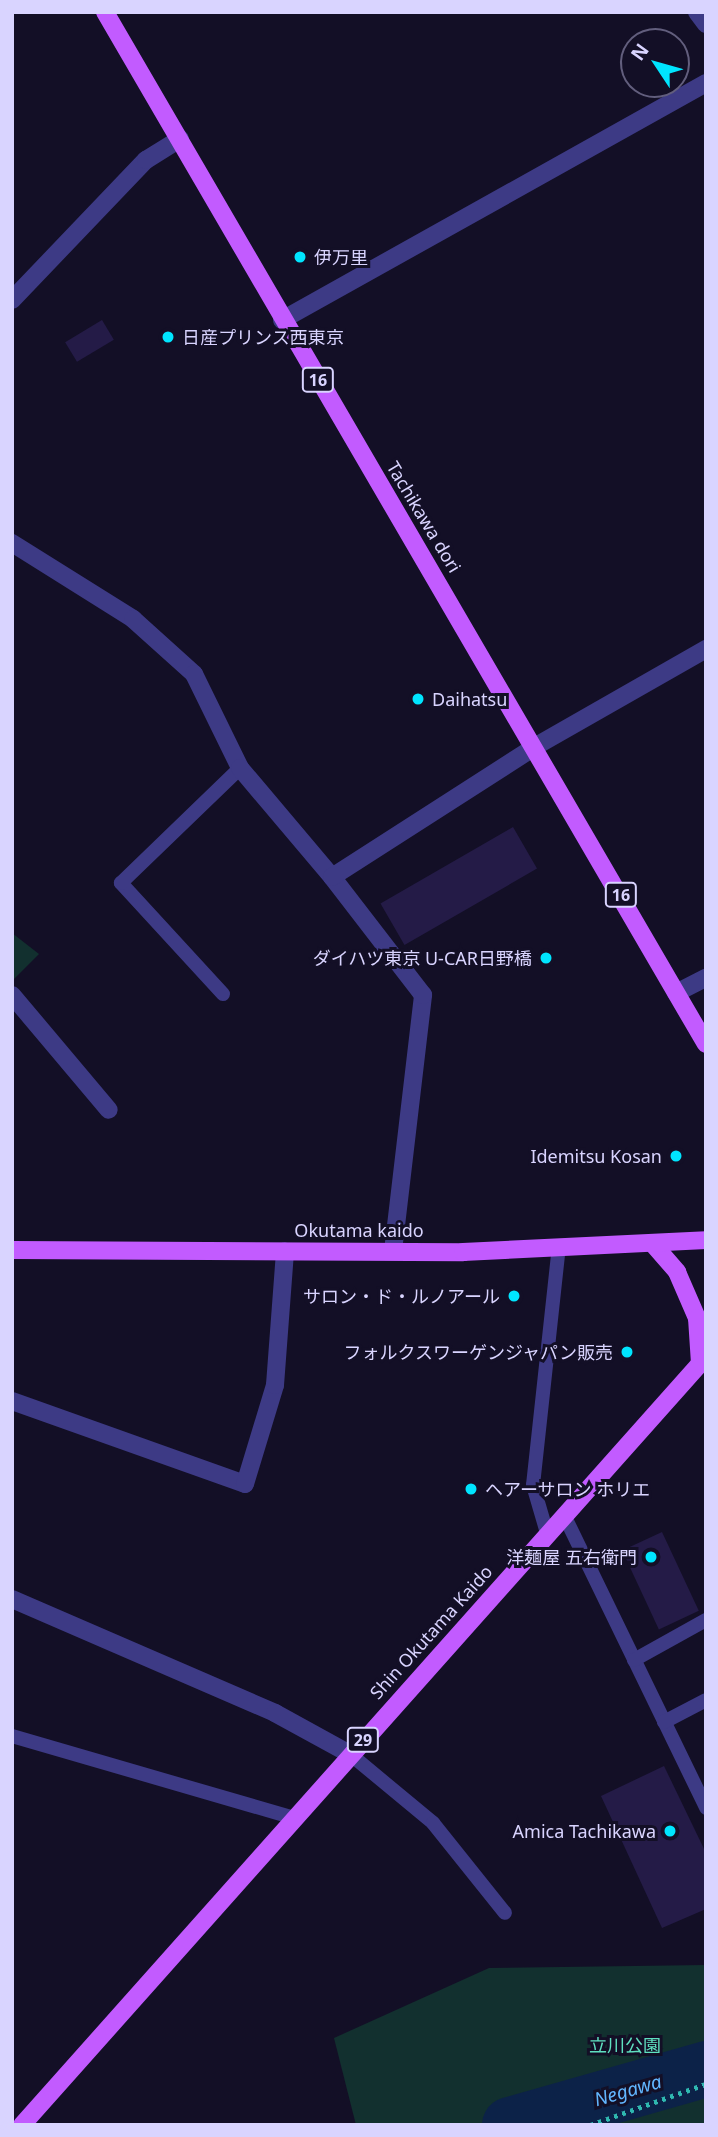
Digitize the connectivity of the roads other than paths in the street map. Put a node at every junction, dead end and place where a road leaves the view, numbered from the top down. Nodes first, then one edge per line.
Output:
1 (104, 12) edge
2 (697, 12) edge
3 (706, 24) edge
4 (706, 83) edge
5 (180, 139) junction
6 (12, 300) edge
7 (282, 320) junction
8 (12, 543) edge
9 (706, 649) edge
10 (536, 746) junction
11 (240, 768) junction
12 (332, 877) junction
13 (706, 978) edge
14 (676, 993) junction
15 (12, 995) edge
16 (223, 995) dead end
17 (706, 1044) edge
18 (109, 1110) dead end
19 (706, 1240) edge
20 (653, 1244) junction
21 (559, 1247) junction
22 (12, 1250) edge
23 (285, 1251) junction
24 (393, 1251) junction
25 (703, 1360) edge
26 (12, 1401) edge
27 (564, 1516) junction
28 (547, 1533) junction
29 (12, 1599) edge
30 (706, 1620) edge
31 (634, 1660) junction
32 (706, 1700) edge
33 (664, 1722) junction
34 (12, 1737) edge
35 (350, 1754) junction
36 (701, 1784) edge
37 (706, 1808) edge
38 (294, 1818) junction
39 (505, 1913) dead end
40 (22, 2125) edge

1 - 5 main road, Tachikawa dori / 16
2 - 3 street
4 - 7 street
5 - 6 street
5 - 7 main road, Tachikawa dori / 16
7 - 10 main road, Tachikawa dori / 16
8 - 11 street
9 - 10 street
10 - 12 street
10 - 14 main road, Tachikawa dori / 16
11 - 12 street
11 - 16 lane
12 - 24 street
13 - 14 street
14 - 17 main road, Tachikawa dori / 16
15 - 18 street
19 - 20 main road, Okutama kaido
20 - 21 main road, Okutama kaido
20 - 25 main road
21 - 24 main road, Okutama kaido
21 - 28 lane
22 - 23 main road, Okutama kaido
23 - 24 main road, Okutama kaido
23 - 26 street
25 - 27 main road, Shin Okutama Kaido / 29
27 - 28 main road, Shin Okutama Kaido / 29
27 - 31 lane
28 - 35 main road, Shin Okutama Kaido / 29
29 - 35 street
30 - 31 lane
31 - 33 lane
32 - 33 lane
33 - 36 lane
34 - 38 lane
35 - 38 main road, Shin Okutama Kaido / 29
35 - 39 lane
36 - 37 lane
38 - 40 main road, Shin Okutama Kaido / 29

